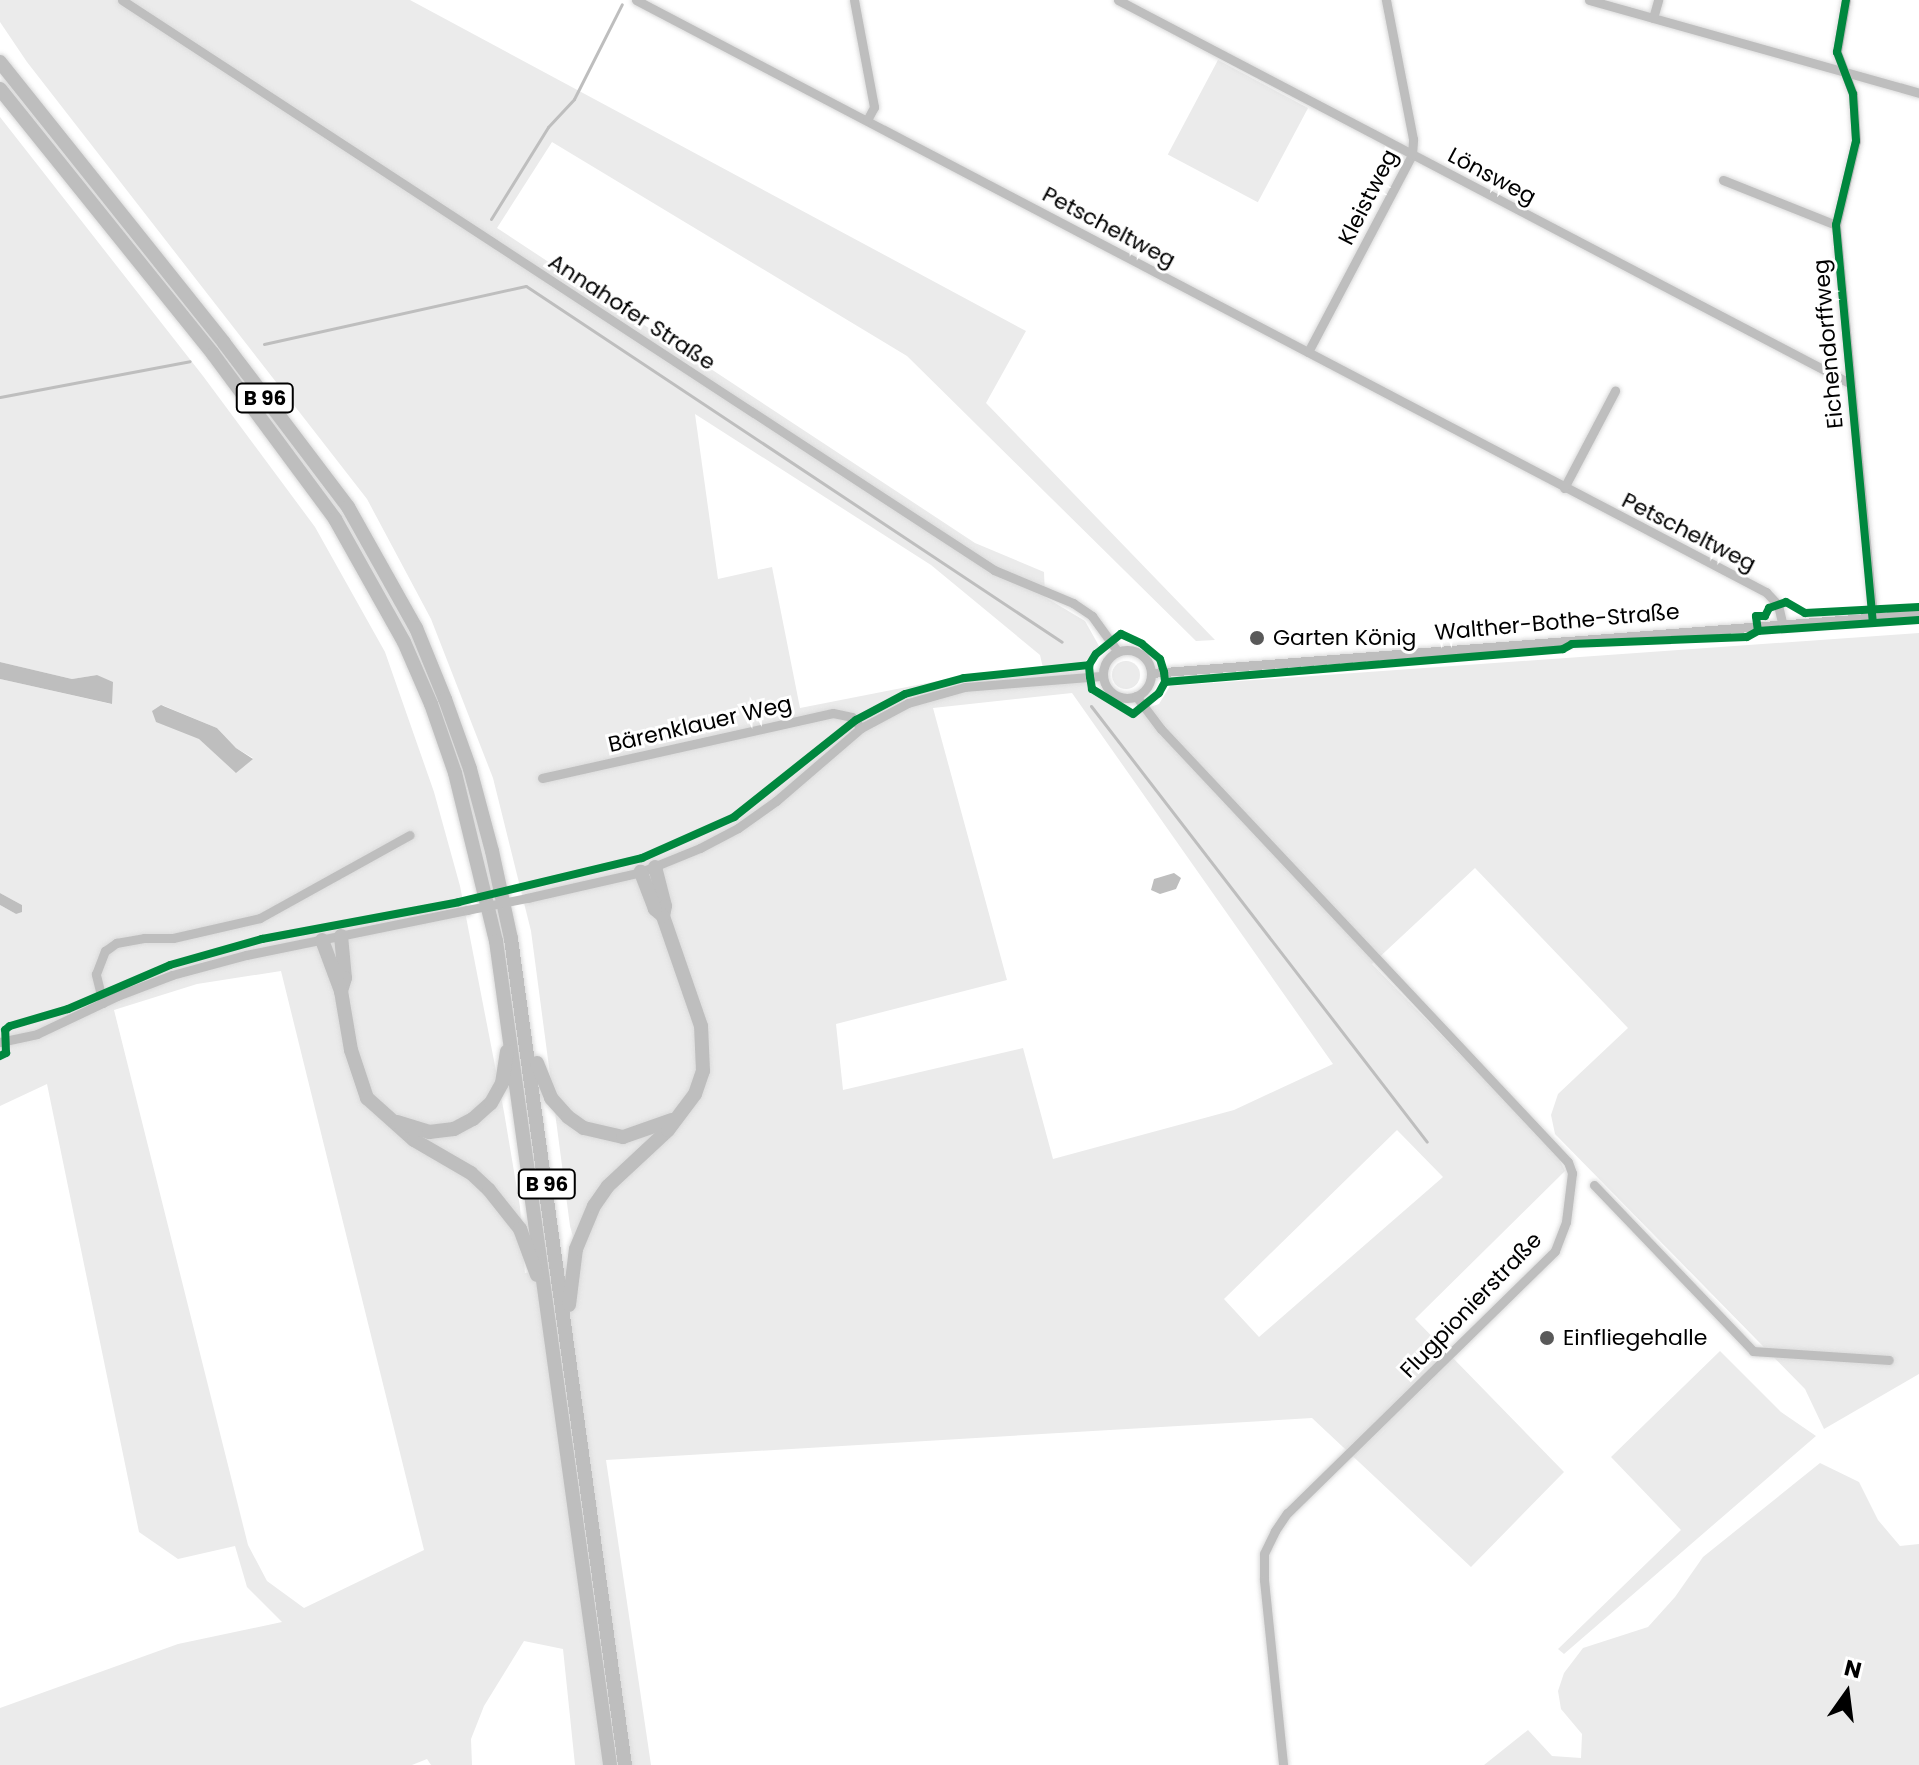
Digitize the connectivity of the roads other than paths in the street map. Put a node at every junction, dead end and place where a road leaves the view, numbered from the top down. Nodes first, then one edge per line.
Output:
1 (122, 0) edge
2 (636, 0) edge
3 (854, 0) edge
4 (1118, 0) edge
5 (1386, 0) edge
6 (1589, 0) edge
7 (1658, 0) edge
8 (1846, 0) edge
9 (1653, 18) junction
10 (0, 62) edge
11 (1845, 72) junction
12 (0, 89) edge
13 (1919, 93) edge
14 (867, 120) junction
15 (1412, 155) junction
16 (1723, 180) dead end
17 (1836, 225) junction
18 (1308, 352) junction
19 (1849, 383) junction
20 (1615, 391) dead end
21 (1564, 488) junction
22 (1919, 614) edge
23 (1873, 615) junction
24 (1782, 623) junction
25 (1118, 652) junction
26 (1151, 673) junction
27 (1103, 676) junction
28 (1136, 696) junction
29 (861, 728) junction
30 (542, 778) dead end
31 (410, 835) dead end
32 (648, 870) junction
33 (341, 936) junction
34 (322, 940) junction
35 (341, 991) junction
36 (103, 1003) junction
37 (509, 1019) junction
38 (527, 1036) junction
39 (0, 1042) edge
40 (384, 1116) junction
41 (679, 1116) junction
42 (1594, 1185) dead end
43 (549, 1314) junction
44 (567, 1333) junction
45 (1889, 1360) dead end
46 (610, 1765) edge
47 (625, 1765) edge
48 (1283, 1765) edge

1 - 25 street, Annahofer Straße
2 - 14 street, Petscheltweg
3 - 14 street
4 - 15 street, Lönsweg
5 - 15 street, Kleistweg
6 - 9 street
7 - 9 street
8 - 11 street, Eichendorffweg
9 - 11 street
10 - 38 highway, B 96
11 - 13 street
11 - 17 street, Eichendorffweg
12 - 37 highway, B 96
14 - 18 street, Petscheltweg
15 - 18 street, Kleistweg
15 - 19 street, Lönsweg
16 - 17 street
17 - 19 street, Eichendorffweg
18 - 21 street, Petscheltweg
19 - 23 street, Eichendorffweg
20 - 21 street
21 - 24 street, Petscheltweg
22 - 23 street, Walther-Bothe-Straße
23 - 24 street, Walther-Bothe-Straße
24 - 26 street, Walther-Bothe-Straße
25 - 26 street
25 - 27 street
26 - 28 street
27 - 28 street
27 - 29 street
28 - 48 street, Flugpionierstraße
29 - 30 street, Bärenklauer Weg
29 - 32 street
31 - 36 street
32 - 33 street, bridge
32 - 41 highway
33 - 34 street
33 - 35 highway
34 - 35 highway
34 - 36 street
35 - 40 highway
36 - 39 street
37 - 40 highway
37 - 43 highway, B 96
38 - 41 highway
38 - 44 highway, B 96
40 - 43 highway
41 - 44 highway
42 - 45 street
43 - 46 highway, B 96
44 - 47 highway, B 96

